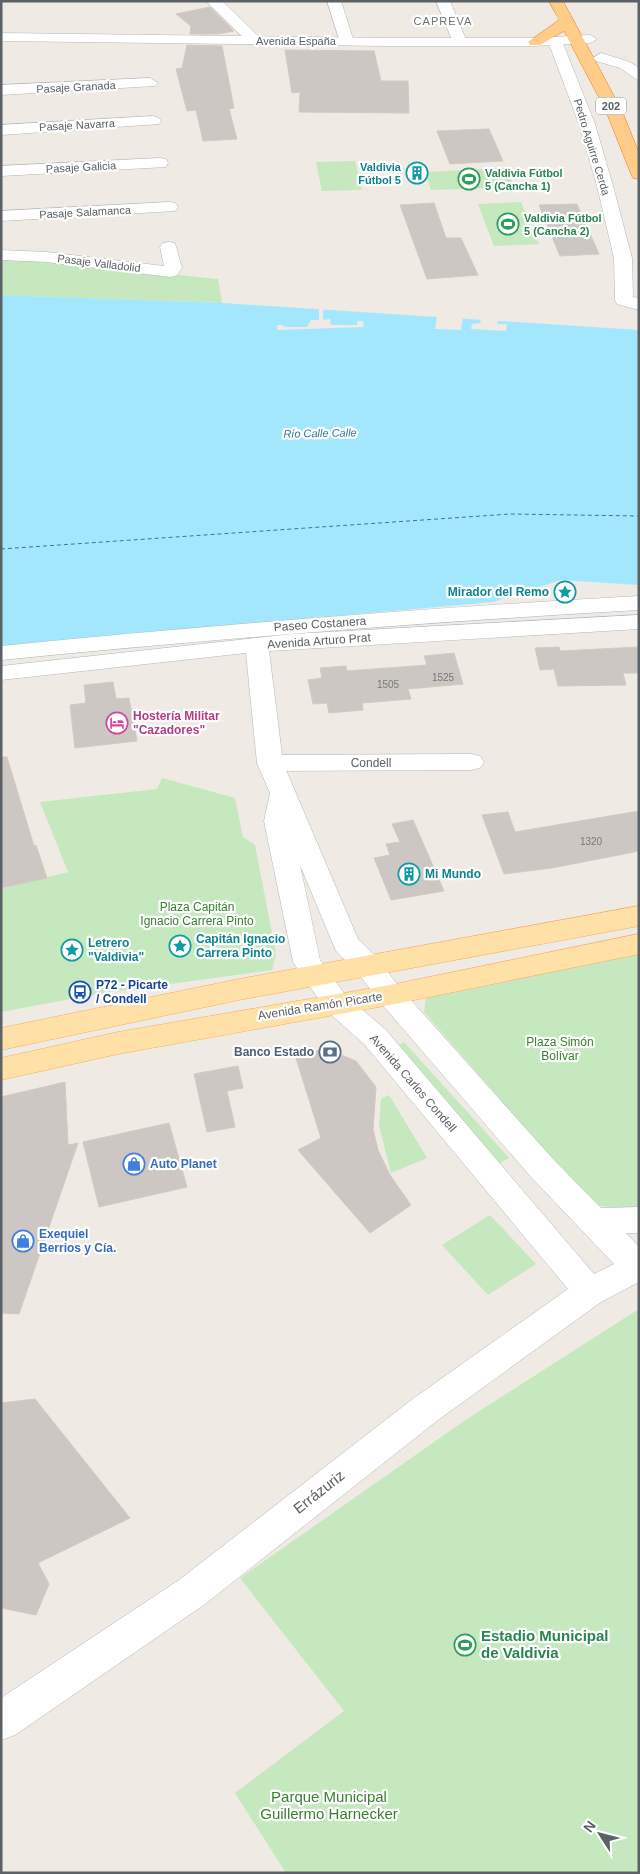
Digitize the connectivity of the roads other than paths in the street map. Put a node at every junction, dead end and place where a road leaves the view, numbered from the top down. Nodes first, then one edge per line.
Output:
1 (212, 1) edge
2 (334, 1) edge
3 (443, 1) edge
4 (556, 1) edge
5 (569, 1) edge
6 (567, 21) junction
7 (1, 37) edge
8 (583, 40) junction
9 (256, 41) junction
10 (555, 41) junction
11 (346, 42) junction
12 (460, 42) junction
13 (535, 42) junction
14 (601, 58) junction
15 (639, 76) edge
16 (150, 83) dead end
17 (1, 90) edge
18 (631, 113) dead end
19 (153, 121) dead end
20 (1, 130) edge
21 (160, 163) dead end
22 (1, 171) edge
23 (639, 174) edge
24 (169, 207) dead end
25 (1, 216) edge
26 (169, 247) dead end
27 (1, 254) edge
28 (639, 304) edge
29 (639, 603) edge
30 (639, 622) edge
31 (256, 645) junction
32 (1, 653) edge
33 (1, 673) edge
34 (471, 762) dead end
35 (270, 763) junction
36 (281, 793) junction
37 (639, 916) edge
38 (639, 944) edge
39 (368, 966) junction
40 (314, 975) junction
41 (390, 995) junction
42 (336, 1003) junction
43 (1, 1039) edge
44 (1, 1069) edge
45 (639, 1220) edge
46 (594, 1221) junction
47 (638, 1266) edge
48 (590, 1292) junction
49 (1, 1721) edge

1 - 9 main road
2 - 11 main road
3 - 12 main road
4 - 6 highway, 202
5 - 8 highway, 202
6 - 8 highway, 202
6 - 13 highway
7 - 9 main road, Avenida España
8 - 10 main road, Avenida España
8 - 14 highway, 202
8 - 23 highway, 202
9 - 11 main road, Avenida España
10 - 13 main road, Avenida España
10 - 28 main road, Pedro Aguirre Cerda
11 - 12 main road, Avenida España
12 - 13 main road, Avenida España
14 - 15 main road
14 - 18 highway, 202
16 - 17 main road, Pasaje Granada
19 - 20 main road, Pasaje Navarra
21 - 22 main road, Pasaje Galicia
24 - 25 main road, Pasaje Salamanca
26 - 27 main road, Pasaje Valladolid
29 - 32 main road, Paseo Costanera
30 - 31 main road, Avenida Arturo Prat
31 - 33 main road, Avenida Arturo Prat
31 - 35 main road, Avenida Carlos Condell
34 - 35 main road, Condell
35 - 36 main road, Avenida Carlos Condell
36 - 39 main road, Avenida Carlos Condell
36 - 40 main road, Avenida Carlos Condell
37 - 39 main road
38 - 41 main road, Avenida Ramón Picarte
39 - 40 main road
39 - 41 main road, Avenida Carlos Condell
40 - 42 main road, Avenida Carlos Condell
40 - 43 main road
41 - 42 main road, Avenida Ramón Picarte
41 - 46 main road, Avenida Carlos Condell
42 - 44 main road, Avenida Ramón Picarte
42 - 48 main road, Avenida Carlos Condell
45 - 46 main road
46 - 47 main road, Avenida Carlos Condell
47 - 48 main road, Errázuriz
48 - 49 main road, Errázuriz

